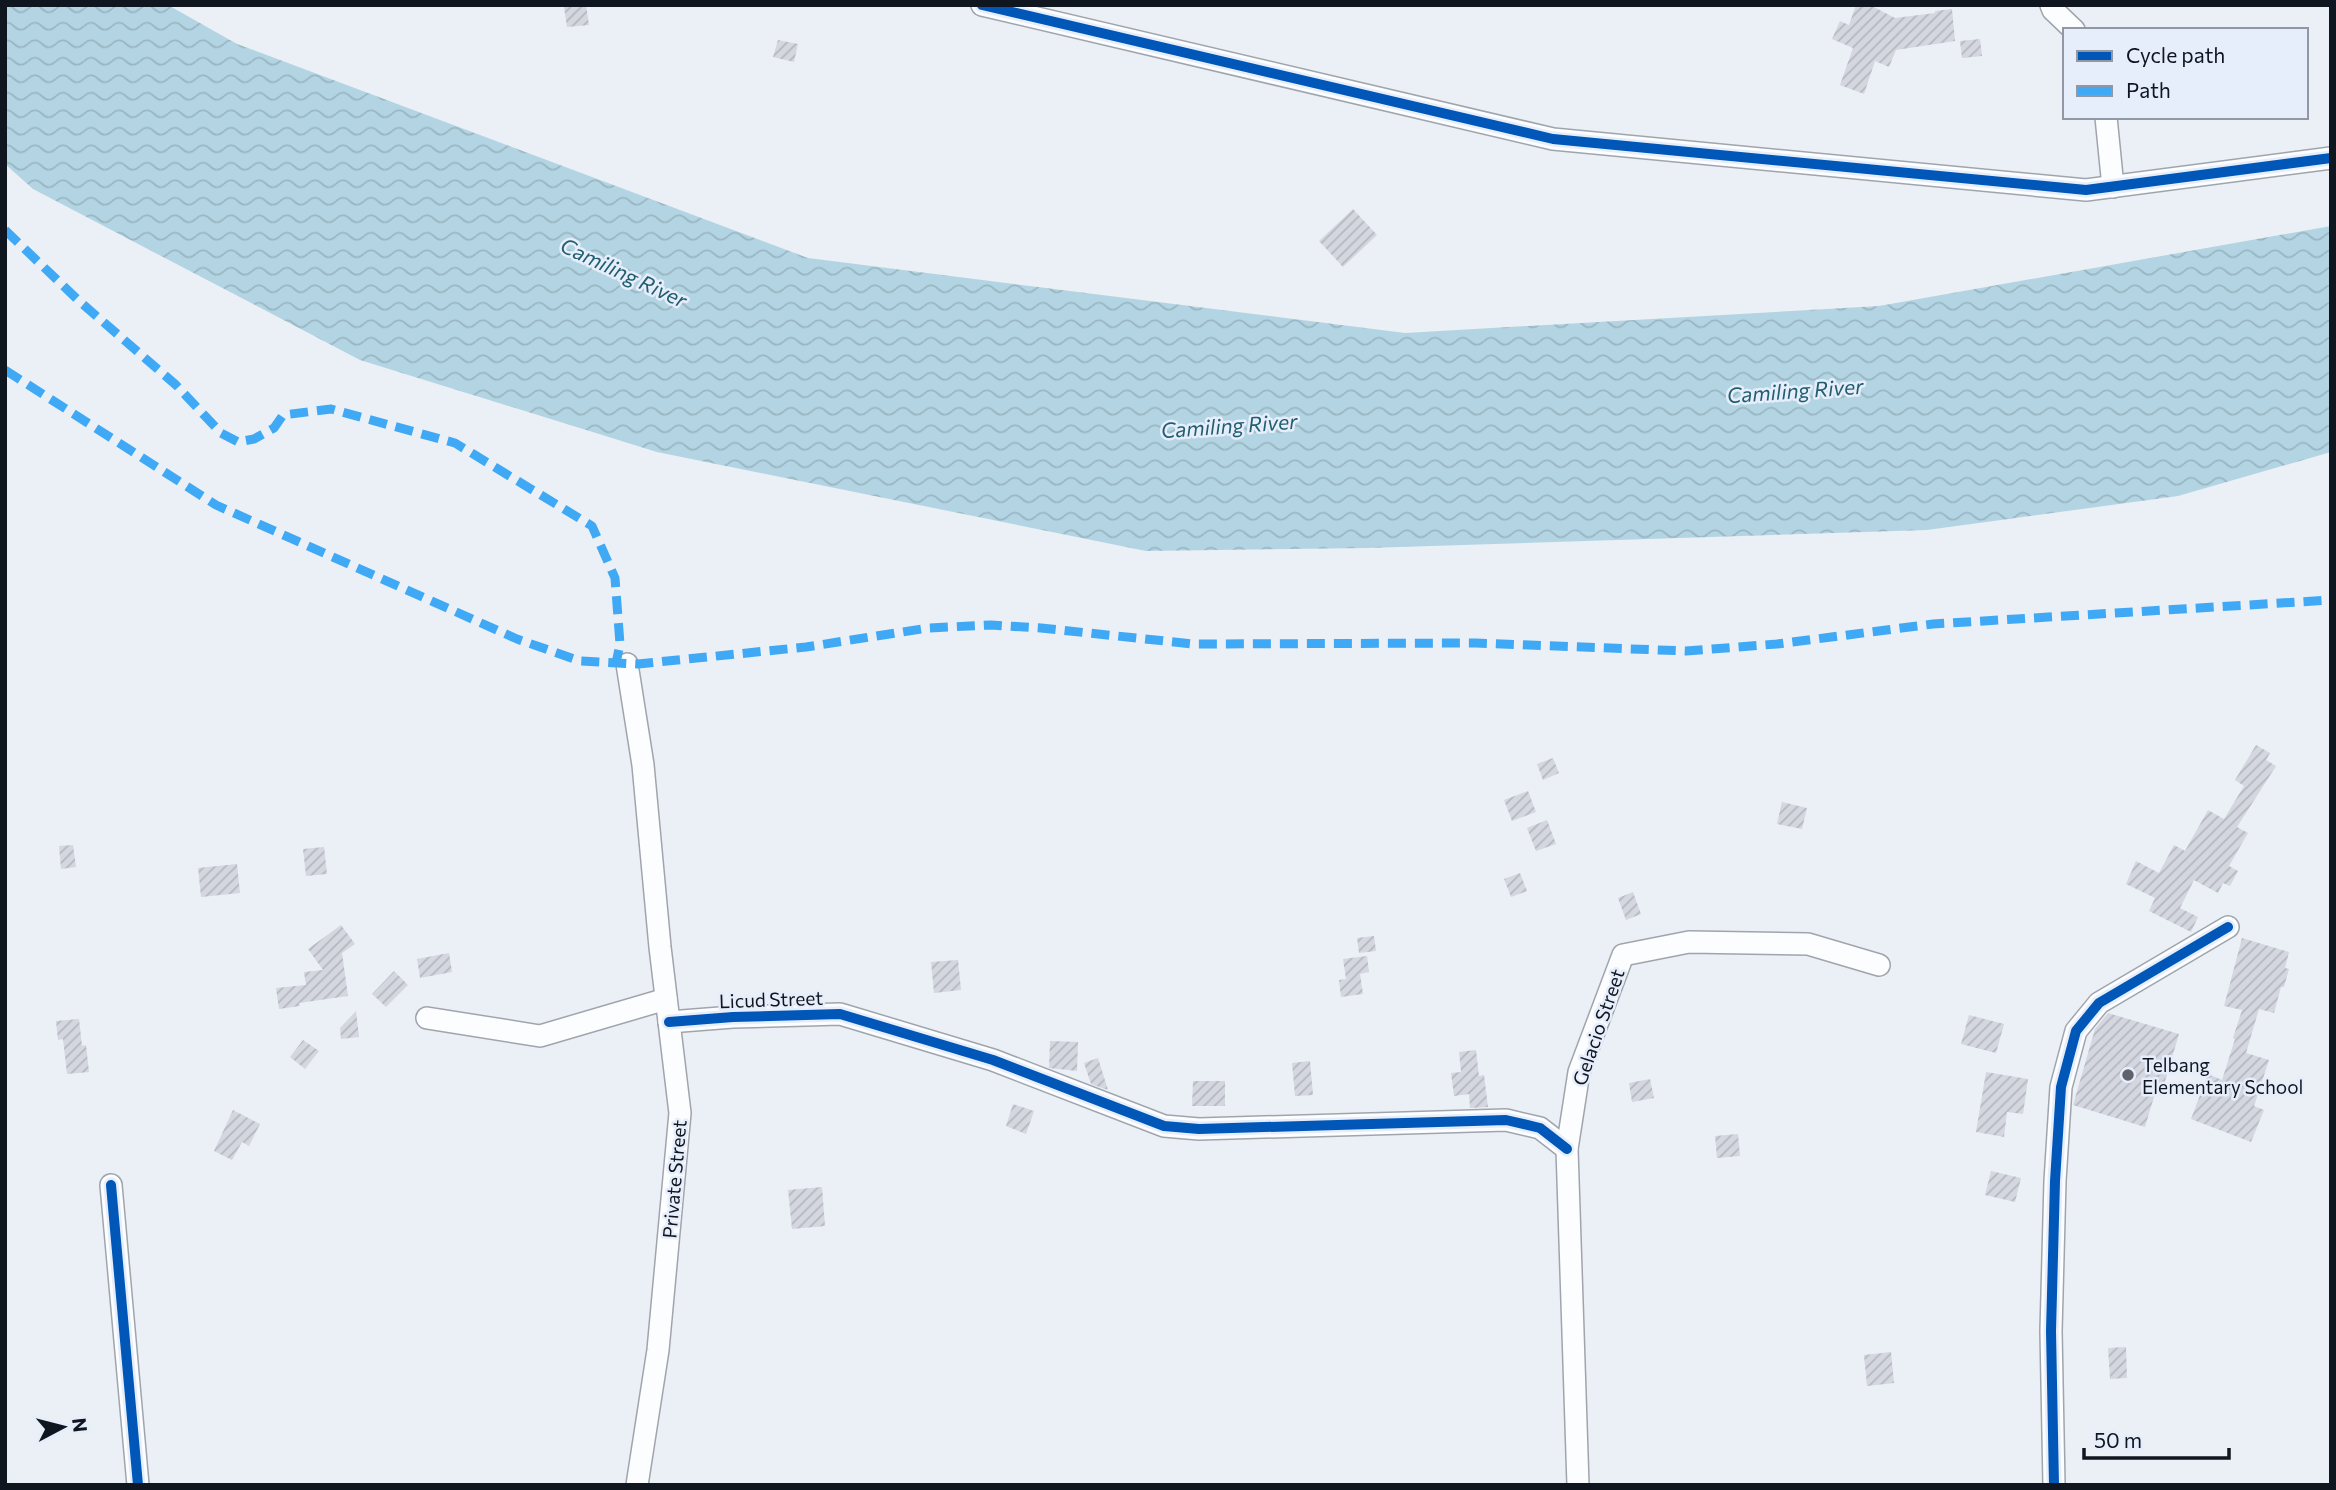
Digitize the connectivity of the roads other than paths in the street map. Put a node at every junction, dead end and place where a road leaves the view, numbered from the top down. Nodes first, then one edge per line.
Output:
1 (982, 5) edge
2 (2051, 5) edge
3 (2072, 28) edge
4 (2106, 119) edge
5 (2331, 158) edge
6 (2113, 187) junction
7 (627, 664) dead end
8 (2228, 927) dead end
9 (1879, 965) dead end
10 (666, 999) junction
11 (427, 1018) dead end
12 (669, 1022) junction
13 (1567, 1149) junction
14 (111, 1185) dead end
15 (138, 1485) edge
16 (637, 1485) edge
17 (1578, 1485) edge
18 (2054, 1485) edge

1 - 6 street
2 - 3 street
4 - 6 street
5 - 6 street
7 - 10 street, Private Street
8 - 18 street
9 - 13 street, Gelacio Street
10 - 11 street
10 - 12 street, Private Street
12 - 13 street, Licud Street
12 - 16 street, Private Street
13 - 17 street, Gelacio Street
14 - 15 street

